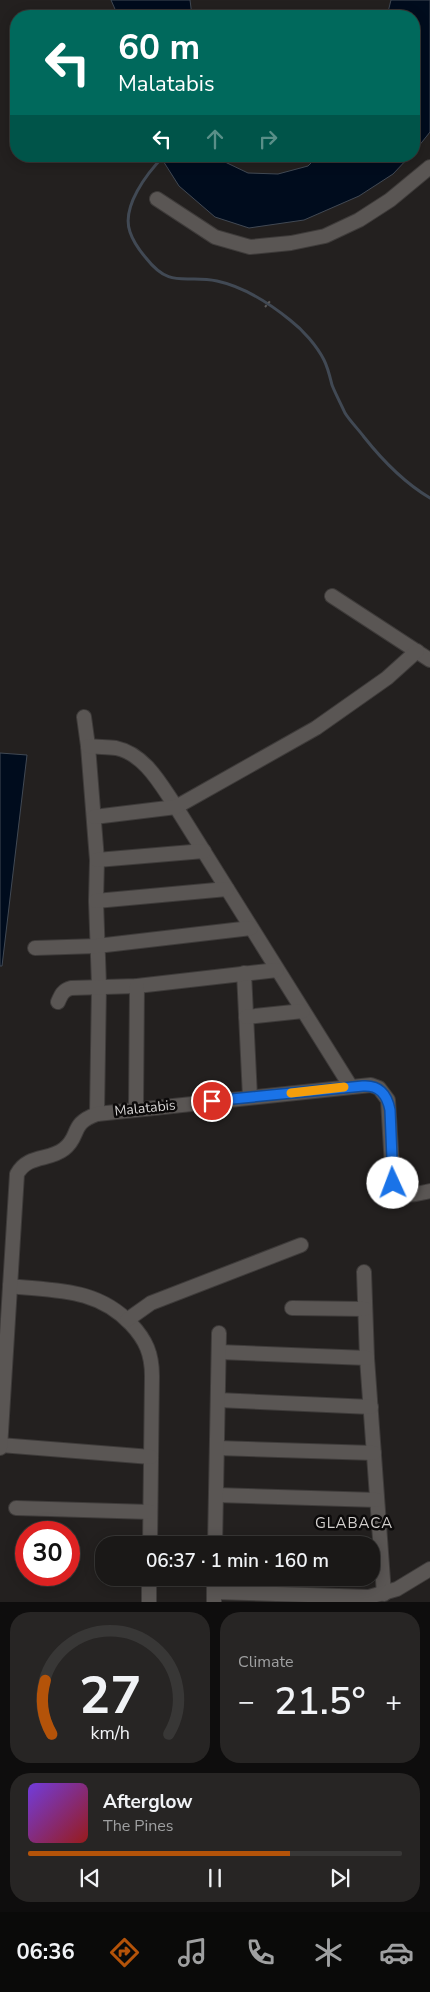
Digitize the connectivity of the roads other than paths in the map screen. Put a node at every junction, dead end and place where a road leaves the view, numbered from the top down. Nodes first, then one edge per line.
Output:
1 (430, 167) edge
2 (157, 199) dead end
3 (332, 596) dead end
4 (417, 652) junction
5 (430, 660) edge
6 (84, 717) dead end
7 (88, 746) junction
8 (176, 807) junction
9 (94, 817) junction
10 (204, 851) junction
11 (97, 860) junction
12 (227, 889) junction
13 (96, 901) junction
14 (252, 928) junction
15 (97, 946) junction
16 (34, 948) dead end
17 (277, 970) junction
18 (244, 973) junction
19 (99, 986) junction
20 (136, 986) junction
21 (58, 1002) dead end
22 (303, 1011) junction
23 (246, 1017) junction
24 (351, 1087) junction
25 (250, 1097) junction
26 (136, 1109) junction
27 (98, 1114) junction
28 (430, 1191) edge
29 (301, 1245) dead end
30 (364, 1272) dead end
31 (10, 1286) junction
32 (292, 1308) dead end
33 (365, 1308) junction
34 (127, 1320) junction
35 (219, 1333) dead end
36 (219, 1352) junction
37 (367, 1358) junction
38 (218, 1400) junction
39 (371, 1407) junction
40 (0, 1447) edge
41 (217, 1448) junction
42 (374, 1453) junction
43 (151, 1457) junction
44 (216, 1495) junction
45 (377, 1500) junction
46 (16, 1508) dead end
47 (150, 1512) junction
48 (150, 1536) edge
49 (215, 1536) edge
50 (376, 1536) edge
51 (430, 1569) edge
52 (380, 1572) edge
53 (149, 1586) edge
54 (384, 1594) junction
55 (214, 1597) edge
56 (149, 1602) edge

1 - 2 street
3 - 4 street
4 - 5 street
4 - 8 street
6 - 7 street
7 - 8 street
7 - 9 street
8 - 9 street
8 - 10 street
9 - 11 street
10 - 11 street
10 - 12 street
11 - 13 street
12 - 13 street
12 - 14 street
13 - 15 street
14 - 15 street
14 - 17 street
15 - 16 street
15 - 19 street
17 - 18 street
17 - 22 street
18 - 20 street
18 - 23 street
19 - 20 street
19 - 21 street
19 - 27 street
20 - 26 street
22 - 23 street
22 - 24 street
23 - 25 street
24 - 25 street, Malatabis
24 - 28 street, Malatabis
25 - 26 street, Malatabis
26 - 27 street, Malatabis
27 - 31 street
29 - 34 street
30 - 33 street
31 - 34 street
31 - 40 street
32 - 33 street
33 - 37 street
34 - 43 street
35 - 36 street
36 - 37 street
36 - 38 street
37 - 39 street
38 - 39 street
38 - 41 street
39 - 42 street
40 - 43 street
41 - 42 street
41 - 44 street
42 - 45 street
43 - 47 street
44 - 45 street
44 - 49 street
45 - 50 street
46 - 47 street
47 - 48 street
51 - 54 street
52 - 54 street
53 - 56 street
54 - 55 street

